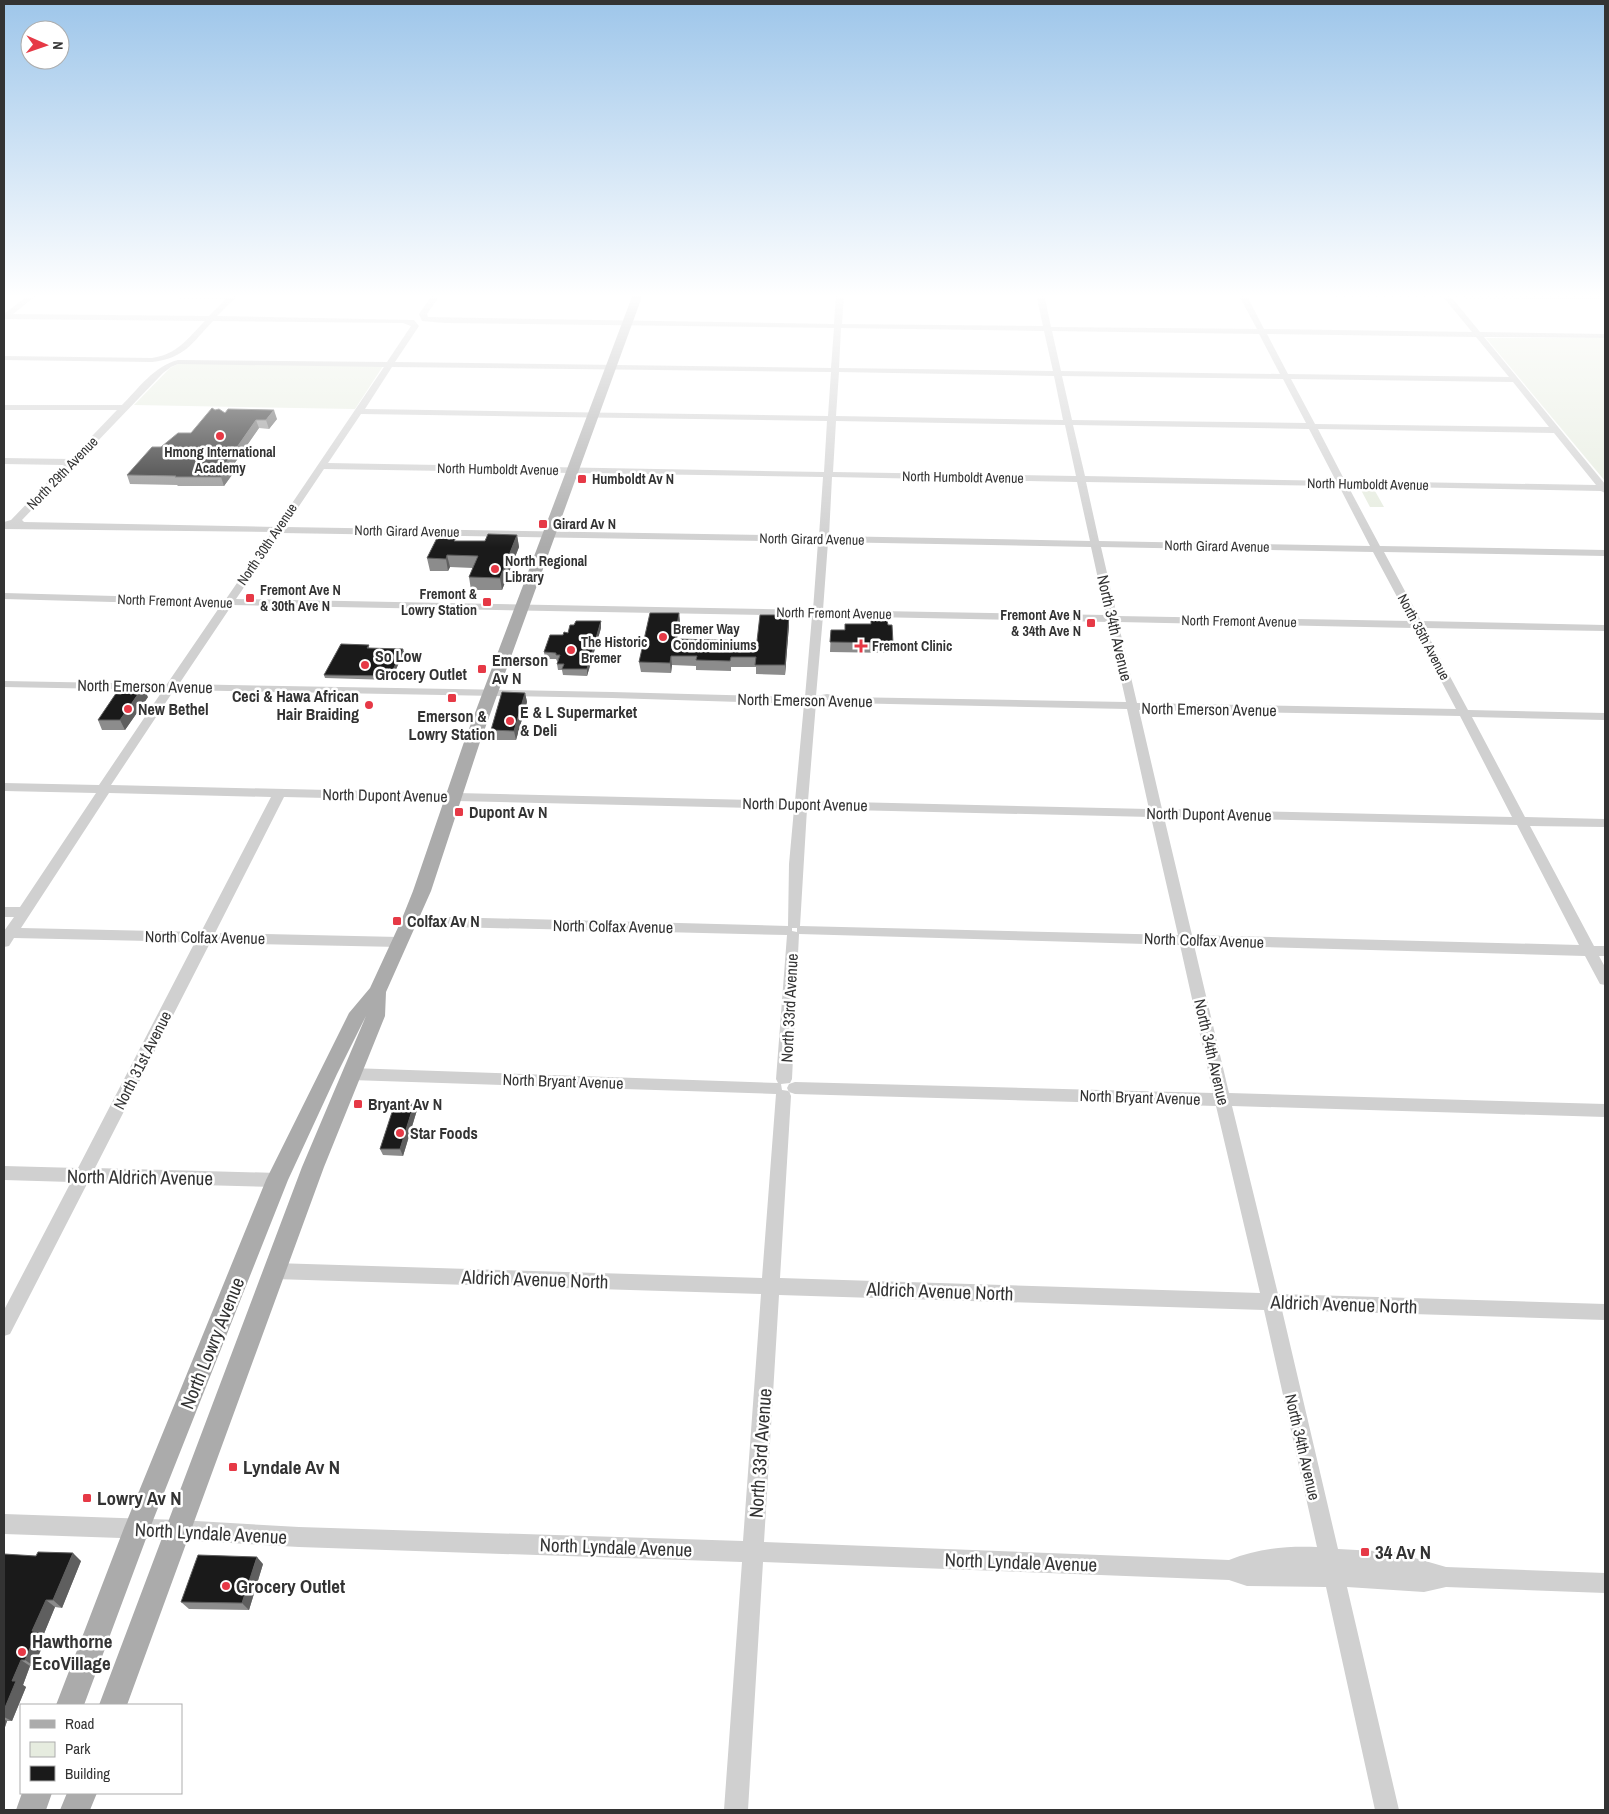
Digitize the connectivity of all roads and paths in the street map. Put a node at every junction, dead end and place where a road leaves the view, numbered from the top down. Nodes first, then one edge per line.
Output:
1 (153, 379) edge
2 (381, 379) edge
3 (607, 379) edge
4 (834, 379) edge
5 (1059, 379) edge
6 (1287, 379) edge
7 (1413, 379) edge
8 (1517, 380) joint
9 (4, 407) edge
10 (124, 408) junction
11 (359, 411) junction
12 (594, 415) junction
13 (832, 419) junction
14 (1070, 423) junction
15 (1314, 426) junction
16 (1557, 430) junction
17 (4, 461) edge
18 (72, 462) junction
19 (322, 466) junction
20 (573, 470) junction
21 (828, 475) junction
22 (1082, 479) junction
23 (1342, 483) junction
24 (1605, 488) edge
25 (9, 526) edge
26 (278, 529) junction
27 (548, 533) junction
28 (823, 539) junction
29 (1095, 544) junction
30 (1377, 548) junction
31 (1605, 553) edge
32 (4, 596) edge
33 (228, 602) junction
34 (523, 607) junction
35 (817, 612) junction
36 (1113, 619) junction
37 (1417, 624) junction
38 (1605, 628) edge
39 (4, 684) edge
40 (170, 687) junction
41 (490, 692) junction
42 (844, 700) joint
43 (810, 701) junction
44 (1133, 707) junction
45 (1464, 714) junction
46 (1605, 716) edge
47 (4, 787) edge
48 (104, 789) junction
49 (280, 792) junction
50 (452, 796) junction
51 (802, 804) junction
52 (1157, 812) junction
53 (1520, 821) junction
54 (1605, 823) edge
55 (4, 912) edge
56 (24, 912) junction
57 (410, 921) junction
58 (794, 930) junction
59 (206, 937) junction
60 (7, 938) edge
61 (1186, 940) junction
62 (399, 942) junction
63 (1590, 950) junction
64 (1605, 951) edge
65 (1605, 980) edge
66 (378, 992) junction
67 (352, 1074) junction
68 (784, 1088) junction
69 (1223, 1100) junction
70 (1605, 1110) edge
71 (4, 1173) edge
72 (82, 1175) junction
73 (277, 1180) junction
74 (274, 1271) junction
75 (770, 1286) junction
76 (1271, 1302) junction
77 (1605, 1312) edge
78 (4, 1328) edge
79 (4, 1524) edge
80 (137, 1528) junction
81 (179, 1530) junction
82 (753, 1551) junction
83 (1331, 1568) junction
84 (1605, 1583) edge
85 (70, 1704) edge
86 (114, 1704) edge
87 (37, 1794) edge
88 (82, 1794) edge
89 (31, 1810) edge
90 (75, 1810) edge
91 (736, 1810) edge
92 (1387, 1810) edge

1 - 10 street, North 29th Avenue
2 - 11 street, North 30th Avenue
3 - 12 main road, North Lowry Avenue
4 - 13 street, North 33rd Avenue
5 - 14 street, North 34th Avenue
6 - 15 street, North 35th Avenue
7 - 8 street
8 - 16 street
9 - 10 street
10 - 18 street, North 29th Avenue
11 - 12 street
11 - 19 street, North 30th Avenue
12 - 13 street
12 - 20 main road, North Lowry Avenue
13 - 14 street
13 - 21 street, North 33rd Avenue
14 - 15 street
14 - 22 street, North 34th Avenue
15 - 16 street
15 - 23 street, North 35th Avenue
16 - 24 street
17 - 18 street
18 - 25 street, North 29th Avenue
19 - 20 street, North Humboldt Avenue
19 - 26 street, North 30th Avenue
20 - 21 street, North Humboldt Avenue
20 - 27 main road, North Lowry Avenue
21 - 22 street, North Humboldt Avenue
21 - 28 street, North 33rd Avenue
22 - 23 street, North Humboldt Avenue
22 - 29 street, North 34th Avenue
23 - 24 street, North Humboldt Avenue
23 - 30 street, North 35th Avenue
25 - 26 street, North Girard Avenue
26 - 27 street, North Girard Avenue
26 - 33 street, North 30th Avenue
27 - 28 street, North Girard Avenue
27 - 34 main road, North Lowry Avenue
28 - 29 street, North Girard Avenue
28 - 35 street, North 33rd Avenue
29 - 30 street, North Girard Avenue
29 - 36 street, North 34th Avenue
30 - 31 street, North Girard Avenue
30 - 37 street, North 35th Avenue
32 - 33 street, North Fremont Avenue
33 - 34 street, North Fremont Avenue
33 - 40 street, North 30th Avenue
34 - 35 street, North Fremont Avenue
34 - 41 main road, North Lowry Avenue
35 - 36 street, North Fremont Avenue
35 - 43 street, North 33rd Avenue
36 - 37 street, North Fremont Avenue
36 - 44 street, North 34th Avenue
37 - 38 street, North Fremont Avenue
37 - 45 street, North 35th Avenue
39 - 40 street, North Emerson Avenue
40 - 41 street, North Emerson Avenue
40 - 48 street, North 30th Avenue
41 - 43 street, North Emerson Avenue
41 - 50 main road, North Lowry Avenue
42 - 43 street, North Emerson Avenue
42 - 44 street, North Emerson Avenue
43 - 51 street, North 33rd Avenue
44 - 45 street, North Emerson Avenue
44 - 52 street, North 34th Avenue
45 - 46 street, North Emerson Avenue
45 - 53 street, North 35th Avenue
47 - 48 street, North Dupont Avenue
48 - 49 street, North Dupont Avenue
48 - 56 street, North 30th Avenue
49 - 50 street, North Dupont Avenue
49 - 59 street, North 31st Avenue
50 - 51 street, North Dupont Avenue
50 - 57 main road, North Lowry Avenue
51 - 52 street, North Dupont Avenue
51 - 58 street, North 33rd Avenue
52 - 53 street, North Dupont Avenue
52 - 61 street, North 34th Avenue
53 - 54 street, North Dupont Avenue
53 - 63 street, North 35th Avenue
55 - 56 street
56 - 60 street, North 30th Avenue
57 - 58 street, North Colfax Avenue
57 - 62 main road, North Lowry Avenue
58 - 61 street, North Colfax Avenue
58 - 68 street, North 33rd Avenue
59 - 60 street, North Colfax Avenue
59 - 62 street, North Colfax Avenue
59 - 72 street, North 31st Avenue
61 - 63 street, North Colfax Avenue
61 - 69 street, North 34th Avenue
62 - 66 main road, North Lowry Avenue
63 - 64 street, North Colfax Avenue
63 - 65 street, North 35th Avenue
66 - 67 main road, North Lowry Avenue
66 - 73 main road, North Lowry Avenue
67 - 68 street, North Bryant Avenue
67 - 74 main road, North Lowry Avenue
68 - 69 street, North Bryant Avenue
68 - 75 street, North 33rd Avenue
69 - 70 street, North Bryant Avenue
69 - 76 street, North 34th Avenue
71 - 72 street, North Aldrich Avenue
72 - 73 street, North Aldrich Avenue
72 - 78 street, North 31st Avenue
73 - 80 main road, North Lowry Avenue
74 - 75 street, Aldrich Avenue North
74 - 81 main road, North Lowry Avenue
75 - 76 street, Aldrich Avenue North
75 - 82 street, North 33rd Avenue
76 - 77 street, Aldrich Avenue North
76 - 83 street, North 34th Avenue
79 - 80 street, North Lyndale Avenue
80 - 81 street, North Lyndale Avenue
80 - 85 main road, North Lowry Avenue
81 - 82 street, North Lyndale Avenue
81 - 86 main road, North Lowry Avenue
82 - 83 street, North Lyndale Avenue
82 - 91 street, North 33rd Avenue
83 - 84 street, North Lyndale Avenue
83 - 92 street, North 34th Avenue
87 - 89 main road
88 - 90 main road

